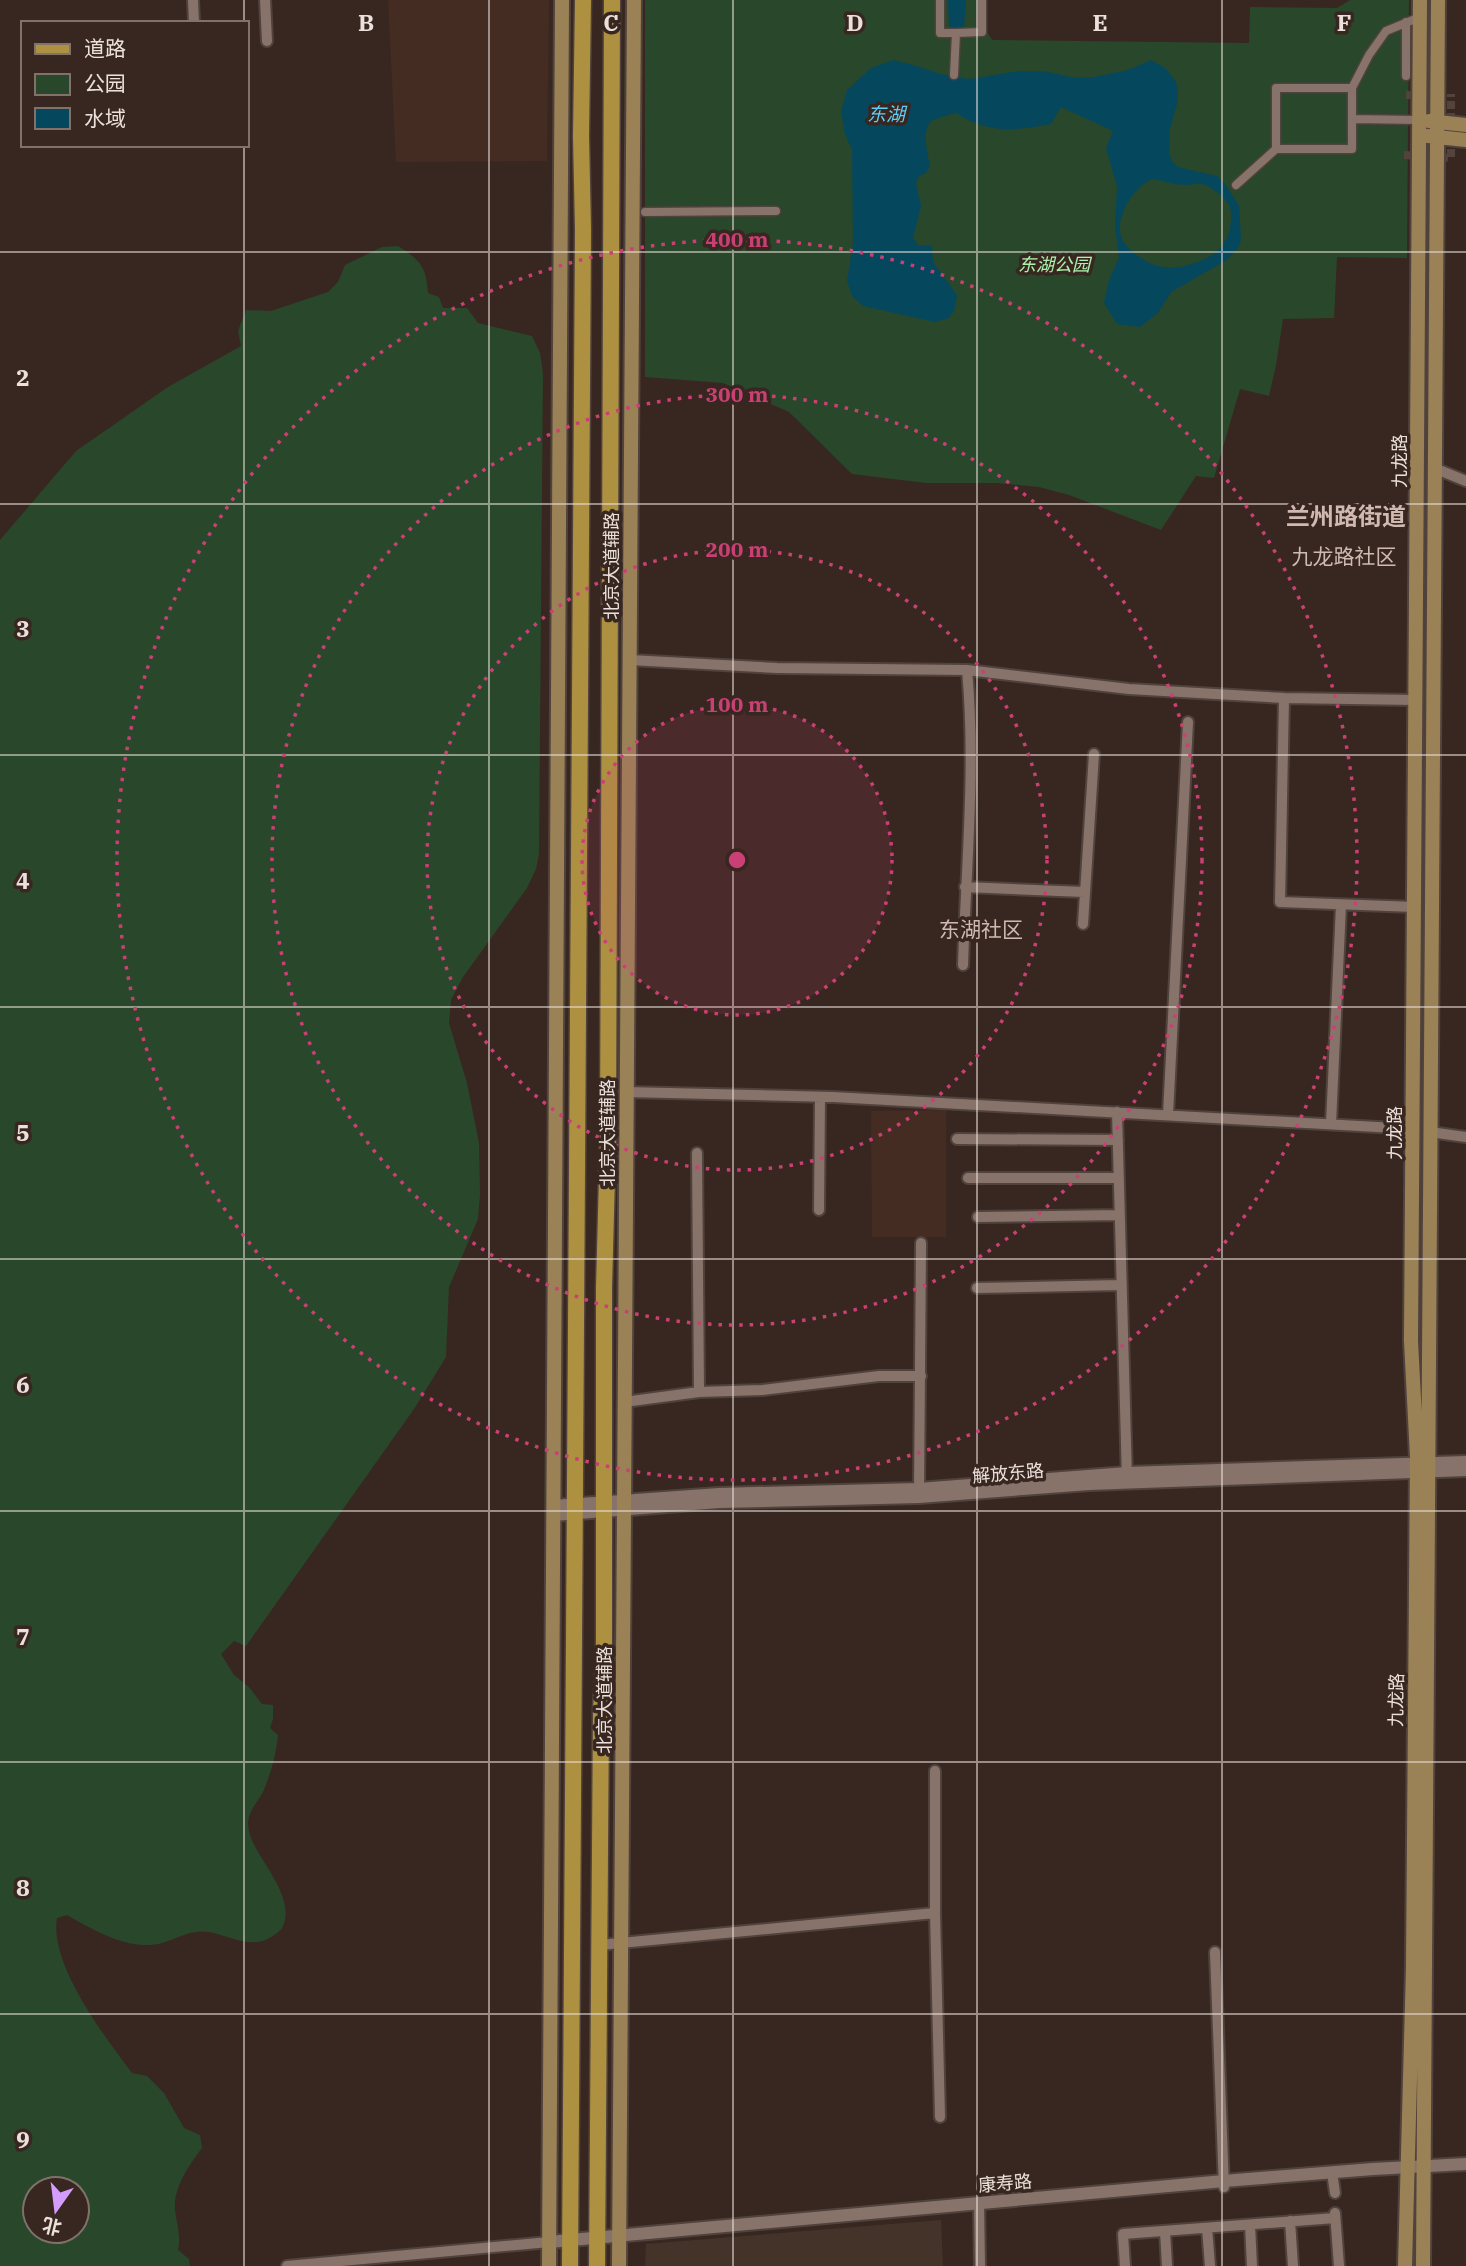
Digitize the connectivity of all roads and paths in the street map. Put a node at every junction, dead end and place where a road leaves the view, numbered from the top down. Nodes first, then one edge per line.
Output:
1 (194, 0) edge
2 (264, 0) edge
3 (562, 0) edge
4 (583, 0) edge
5 (612, 0) edge
6 (634, 0) edge
7 (940, 0) edge
8 (982, 0) edge
9 (1420, 0) edge
10 (1438, 0) edge
11 (1413, 19) junction
12 (194, 21) edge
13 (956, 33) junction
14 (267, 41) dead end
15 (954, 75) dead end
16 (1406, 76) dead end
17 (1352, 88) junction
18 (1352, 119) junction
19 (1437, 122) junction
20 (1466, 125) edge
21 (1419, 127) junction
22 (1437, 137) junction
23 (1466, 140) edge
24 (1276, 149) junction
25 (1236, 185) dead end
26 (776, 211) dead end
27 (645, 212) dead end
28 (1434, 468) junction
29 (1466, 481) edge
30 (630, 660) junction
31 (967, 670) junction
32 (1284, 698) junction
33 (1415, 700) junction
34 (1188, 722) dead end
35 (1094, 754) dead end
36 (965, 887) junction
37 (1084, 892) junction
38 (1341, 905) junction
39 (1415, 907) junction
40 (1083, 924) dead end
41 (963, 965) dead end
42 (626, 1092) junction
43 (820, 1097) junction
44 (1117, 1112) junction
45 (1168, 1115) junction
46 (1331, 1124) junction
47 (1413, 1129) junction
48 (1430, 1132) junction
49 (1466, 1137) edge
50 (957, 1139) dead end
51 (1118, 1140) junction
52 (697, 1153) dead end
53 (968, 1178) dead end
54 (1118, 1178) junction
55 (819, 1210) dead end
56 (1119, 1215) junction
57 (978, 1217) dead end
58 (921, 1243) dead end
59 (1120, 1285) junction
60 (976, 1288) dead end
61 (921, 1376) junction
62 (699, 1392) junction
63 (624, 1402) junction
64 (1466, 1462) edge
65 (1423, 1468) junction
66 (1466, 1471) edge
67 (1127, 1477) junction
68 (919, 1493) junction
69 (624, 1506) junction
70 (604, 1507) junction
71 (575, 1509) junction
72 (553, 1511) junction
73 (934, 1771) dead end
74 (935, 1913) junction
75 (621, 1943) junction
76 (600, 1945) junction
77 (1215, 1952) dead end
78 (940, 2117) dead end
79 (1466, 2164) edge
80 (1423, 2170) junction
81 (1466, 2170) edge
82 (1406, 2171) junction
83 (1332, 2175) junction
84 (1224, 2184) junction
85 (1335, 2193) dead end
86 (979, 2206) junction
87 (1290, 2221) junction
88 (1250, 2225) junction
89 (1207, 2228) junction
90 (1165, 2231) junction
91 (619, 2240) junction
92 (597, 2241) junction
93 (570, 2243) junction
94 (549, 2245) junction
95 (287, 2266) edge
96 (549, 2266) edge
97 (570, 2266) edge
98 (597, 2266) edge
99 (619, 2266) edge
100 (980, 2266) edge
101 (1125, 2266) edge
102 (1167, 2266) edge
103 (1210, 2266) edge
104 (1252, 2266) edge
105 (1293, 2266) edge
106 (1339, 2266) edge
107 (1405, 2266) edge
108 (1423, 2266) edge

1 - 12 street
2 - 14 street
3 - 72 main road
4 - 71 main road
5 - 70 main road
6 - 30 main road, 北京大道辅路
7 - 13 street
8 - 13 street
9 - 11 main road, 九龙路
10 - 19 main road, 九龙路
11 - 16 street
11 - 17 street
11 - 21 main road, 九龙路
13 - 15 street
17 - 18 street
17 - 24 street
18 - 21 street
18 - 24 street
19 - 20 main road
19 - 21 main road
19 - 22 main road, 九龙路
21 - 22 main road
21 - 33 main road, 九龙路
22 - 23 main road
22 - 28 main road, 九龙路
24 - 25 street
26 - 27 street
28 - 29 street
28 - 48 main road, 九龙路
30 - 31 street
30 - 42 main road, 北京大道辅路
31 - 32 street
31 - 36 street
32 - 33 street
32 - 38 street
33 - 39 main road, 九龙路
34 - 45 street
35 - 37 street
36 - 37 street
36 - 41 street
37 - 40 street
38 - 39 street
38 - 46 street
39 - 47 main road, 九龙路
42 - 43 street
42 - 63 main road, 北京大道辅路
43 - 44 street
43 - 55 street
44 - 45 street
44 - 51 street
45 - 46 street
46 - 47 street
47 - 65 main road, 九龙路
48 - 49 street
48 - 65 main road, 九龙路
50 - 51 street
51 - 54 street
52 - 62 street
53 - 54 street
54 - 56 street
56 - 57 street
56 - 59 street
58 - 61 street
59 - 60 street
59 - 67 street
61 - 62 street
61 - 68 street
62 - 63 street
63 - 69 main road, 北京大道辅路
64 - 65 street, 解放东路
65 - 66 street, 解放东路
65 - 67 street, 解放东路
65 - 80 main road, 九龙路
65 - 82 main road, 九龙路
67 - 68 street, 解放东路
68 - 69 street, 解放东路
69 - 70 street, 解放东路
69 - 75 main road, 北京大道辅路
70 - 71 street, 解放东路
70 - 76 main road
71 - 72 street, 解放东路
71 - 93 main road
72 - 94 main road
73 - 74 street
74 - 75 street
74 - 78 street
75 - 76 street
75 - 91 main road, 北京大道辅路
76 - 92 main road
77 - 84 street
79 - 80 street, 康寿路
80 - 81 street, 康寿路
80 - 82 street, 康寿路
80 - 108 main road, 九龙路
82 - 83 street, 康寿路
82 - 107 main road, 九龙路
83 - 84 street, 康寿路
83 - 85 street
84 - 86 street, 康寿路
86 - 91 street, 康寿路
86 - 100 street
87 - 88 street
87 - 105 street
87 - 106 street
88 - 89 street
88 - 104 street
89 - 90 street
89 - 103 street
90 - 101 street
90 - 102 street
91 - 92 street, 康寿路
91 - 99 main road, 北京大道辅路
92 - 93 street, 康寿路
92 - 98 main road
93 - 94 street, 康寿路
93 - 97 main road
94 - 95 street
94 - 96 main road

